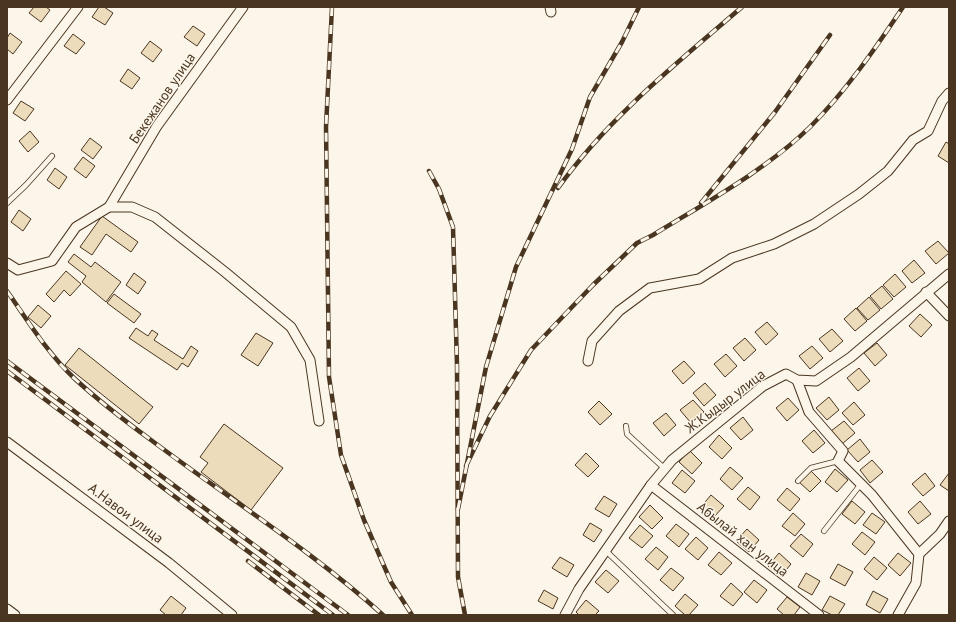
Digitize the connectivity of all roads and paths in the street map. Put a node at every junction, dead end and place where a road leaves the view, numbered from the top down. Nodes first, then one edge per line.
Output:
1 (78, 7) edge
2 (242, 7) edge
3 (949, 93) edge
4 (7, 100) edge
5 (52, 156) dead end
6 (7, 203) edge
7 (109, 208) junction
8 (7, 263) edge
9 (949, 274) edge
10 (926, 292) junction
11 (949, 316) edge
12 (588, 361) dead end
13 (797, 380) junction
14 (319, 421) dead end
15 (626, 426) dead end
16 (7, 442) edge
17 (838, 461) junction
18 (665, 469) junction
19 (798, 481) dead end
20 (861, 484) junction
21 (651, 485) junction
22 (949, 521) edge
23 (824, 531) dead end
24 (606, 551) junction
25 (919, 554) junction
26 (7, 609) edge
27 (228, 613) edge
28 (15, 615) edge
29 (565, 615) edge
30 (673, 615) edge
31 (819, 615) edge
32 (898, 615) edge

1 - 4 street
2 - 7 street, Бекежанов улица
3 - 12 street
5 - 6 lane
7 - 8 street, Бекежанов улица
7 - 14 street, Бекежанов улица
9 - 10 street, Ж.Кыдыр улица
10 - 11 street
10 - 13 street, Ж.Кыдыр улица
13 - 17 street
13 - 18 street, Ж.Кыдыр улица
15 - 18 lane
16 - 27 street, А.Навои улица
17 - 19 lane
17 - 20 street
18 - 21 street, Ж.Кыдыр улица
20 - 23 lane
20 - 25 street
21 - 24 street, Ж.Кыдыр улица
21 - 31 street, Абылай хан улица
22 - 25 street
24 - 29 street, Ж.Кыдыр улица
24 - 30 lane
25 - 32 street
26 - 28 street

